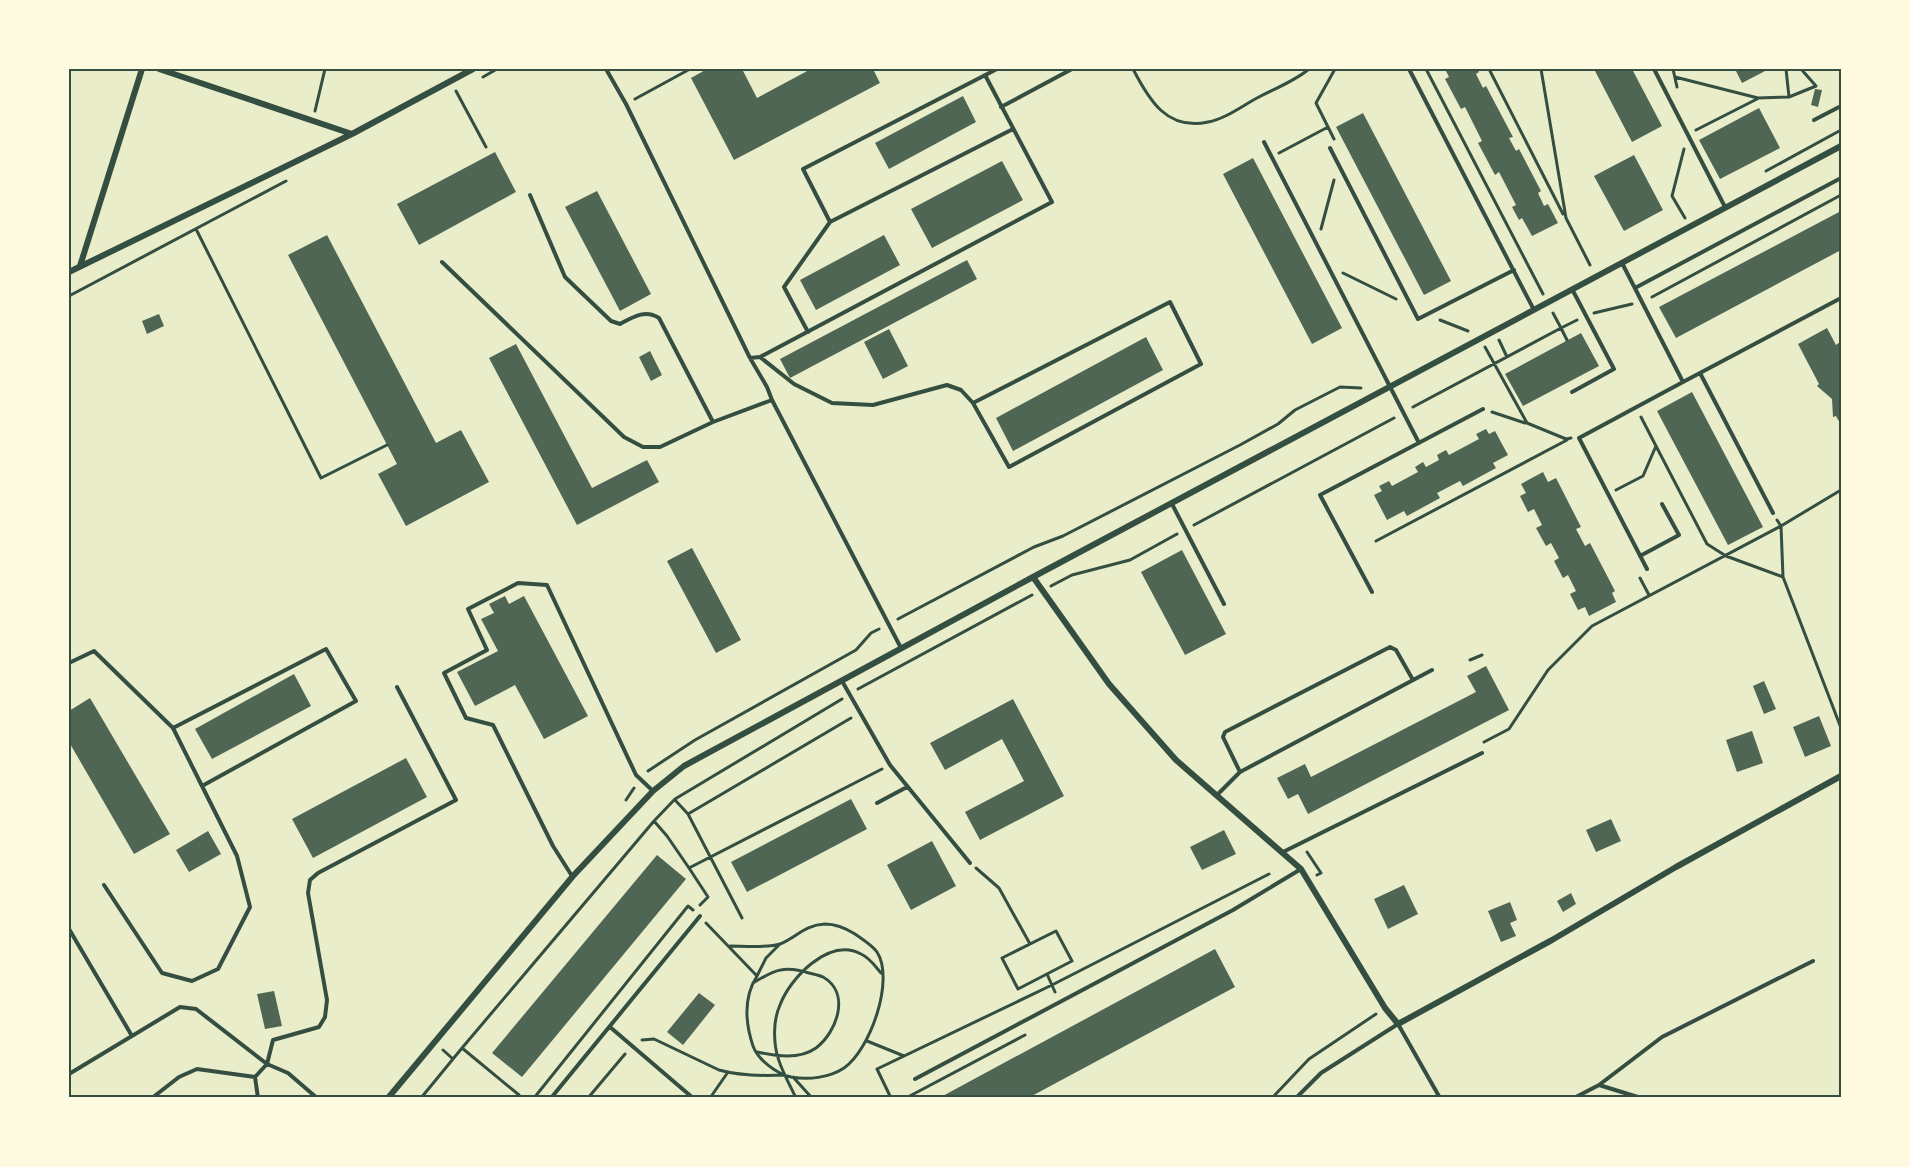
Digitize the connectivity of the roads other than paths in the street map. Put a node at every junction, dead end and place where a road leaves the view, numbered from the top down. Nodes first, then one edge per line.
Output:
1 (142, 69) edge
2 (159, 69) edge
3 (473, 69) edge
4 (606, 69) edge
5 (997, 69) edge
6 (1072, 69) edge
7 (1409, 69) edge
8 (1654, 70) edge
9 (985, 75) junction
10 (1841, 106) edge
11 (1001, 107) junction
12 (1814, 120) dead end
13 (1013, 129) junction
14 (352, 134) junction
15 (1264, 142) dead end
16 (1841, 146) edge
17 (1330, 148) dead end
18 (1841, 178) edge
19 (530, 195) dead end
20 (1726, 208) junction
21 (830, 222) junction
22 (442, 262) dead end
23 (1622, 263) junction
24 (80, 266) junction
25 (1514, 270) junction
26 (69, 272) edge
27 (1635, 288) junction
28 (1572, 290) junction
29 (1841, 298) edge
30 (1534, 310) junction
31 (808, 332) junction
32 (760, 357) junction
33 (750, 358) junction
34 (1700, 373) junction
35 (1683, 382) junction
36 (1391, 387) junction
37 (1572, 392) dead end
38 (772, 400) junction
39 (973, 403) junction
40 (1483, 409) road end
41 (713, 422) junction
42 (1419, 443) junction
43 (1172, 504) junction
44 (1662, 504) dead end
45 (1773, 513) road end
46 (1640, 556) junction
47 (1647, 570) dead end
48 (1033, 577) junction
49 (1372, 592) dead end
50 (1224, 604) dead end
51 (901, 648) junction
52 (69, 663) edge
53 (1432, 670) dead end
54 (1413, 680) junction
55 (842, 681) junction
56 (397, 687) dead end
57 (173, 728) junction
58 (1482, 753) dead end
59 (1240, 772) junction
60 (1841, 776) edge
61 (202, 786) junction
62 (907, 787) junction
63 (653, 791) junction
64 (1217, 795) junction
65 (877, 803) dead end
66 (1283, 852) junction
67 (970, 863) road end
68 (1301, 869) junction
69 (573, 876) junction
70 (104, 885) dead end
71 (700, 916) road end
72 (69, 929) edge
73 (1813, 961) dead end
74 (1398, 1024) junction
75 (610, 1027) junction
76 (132, 1036) junction
77 (267, 1064) junction
78 (69, 1074) edge
79 (255, 1077) junction
80 (915, 1079) dead end
81 (1599, 1086) junction
82 (152, 1098) edge
83 (258, 1098) edge
84 (317, 1098) edge
85 (388, 1098) edge
86 (551, 1098) edge
87 (693, 1098) edge
88 (1296, 1098) edge
89 (1440, 1098) edge
90 (1574, 1098) edge
91 (1641, 1098) edge

1 - 24 street
2 - 14 street
3 - 14 street
4 - 33 lane
5 - 9 lane
6 - 11 lane
7 - 25 lane
8 - 20 lane
9 - 11 lane
9 - 21 lane
10 - 12 lane
11 - 13 lane
13 - 21 lane
13 - 31 lane
14 - 24 street
15 - 36 lane
16 - 20 street
17 - 25 lane
18 - 27 lane
19 - 41 lane
20 - 23 street
21 - 31 lane
22 - 41 lane
23 - 27 lane
23 - 28 street
24 - 26 street
25 - 30 lane
27 - 35 lane
28 - 30 street
28 - 37 lane
29 - 34 lane
30 - 36 street
31 - 32 lane
32 - 33 lane
32 - 39 lane
33 - 38 lane
34 - 35 lane
34 - 45 lane
35 - 46 lane
36 - 42 lane
36 - 43 street
38 - 41 lane
38 - 51 lane
39 - 39 lane
40 - 42 lane
42 - 49 lane
43 - 48 street
43 - 50 lane
44 - 46 lane
46 - 47 lane
48 - 51 street
48 - 64 street
51 - 55 street
52 - 57 lane
53 - 54 lane
54 - 59 lane
54 - 59 lane
55 - 62 lane
55 - 63 street
56 - 77 lane
57 - 61 lane
57 - 61 lane
58 - 66 lane
59 - 64 lane
60 - 74 street
61 - 70 lane
62 - 65 lane
62 - 67 lane
63 - 69 street
63 - 69 lane
64 - 66 street
66 - 68 street
68 - 74 street
68 - 80 lane
69 - 85 street
71 - 75 lane
72 - 76 lane
73 - 81 lane
74 - 88 lane
74 - 89 lane
75 - 86 lane
75 - 87 lane
76 - 77 lane
76 - 78 lane
77 - 79 lane
77 - 84 lane
79 - 82 lane
79 - 83 lane
81 - 90 lane
81 - 91 lane

